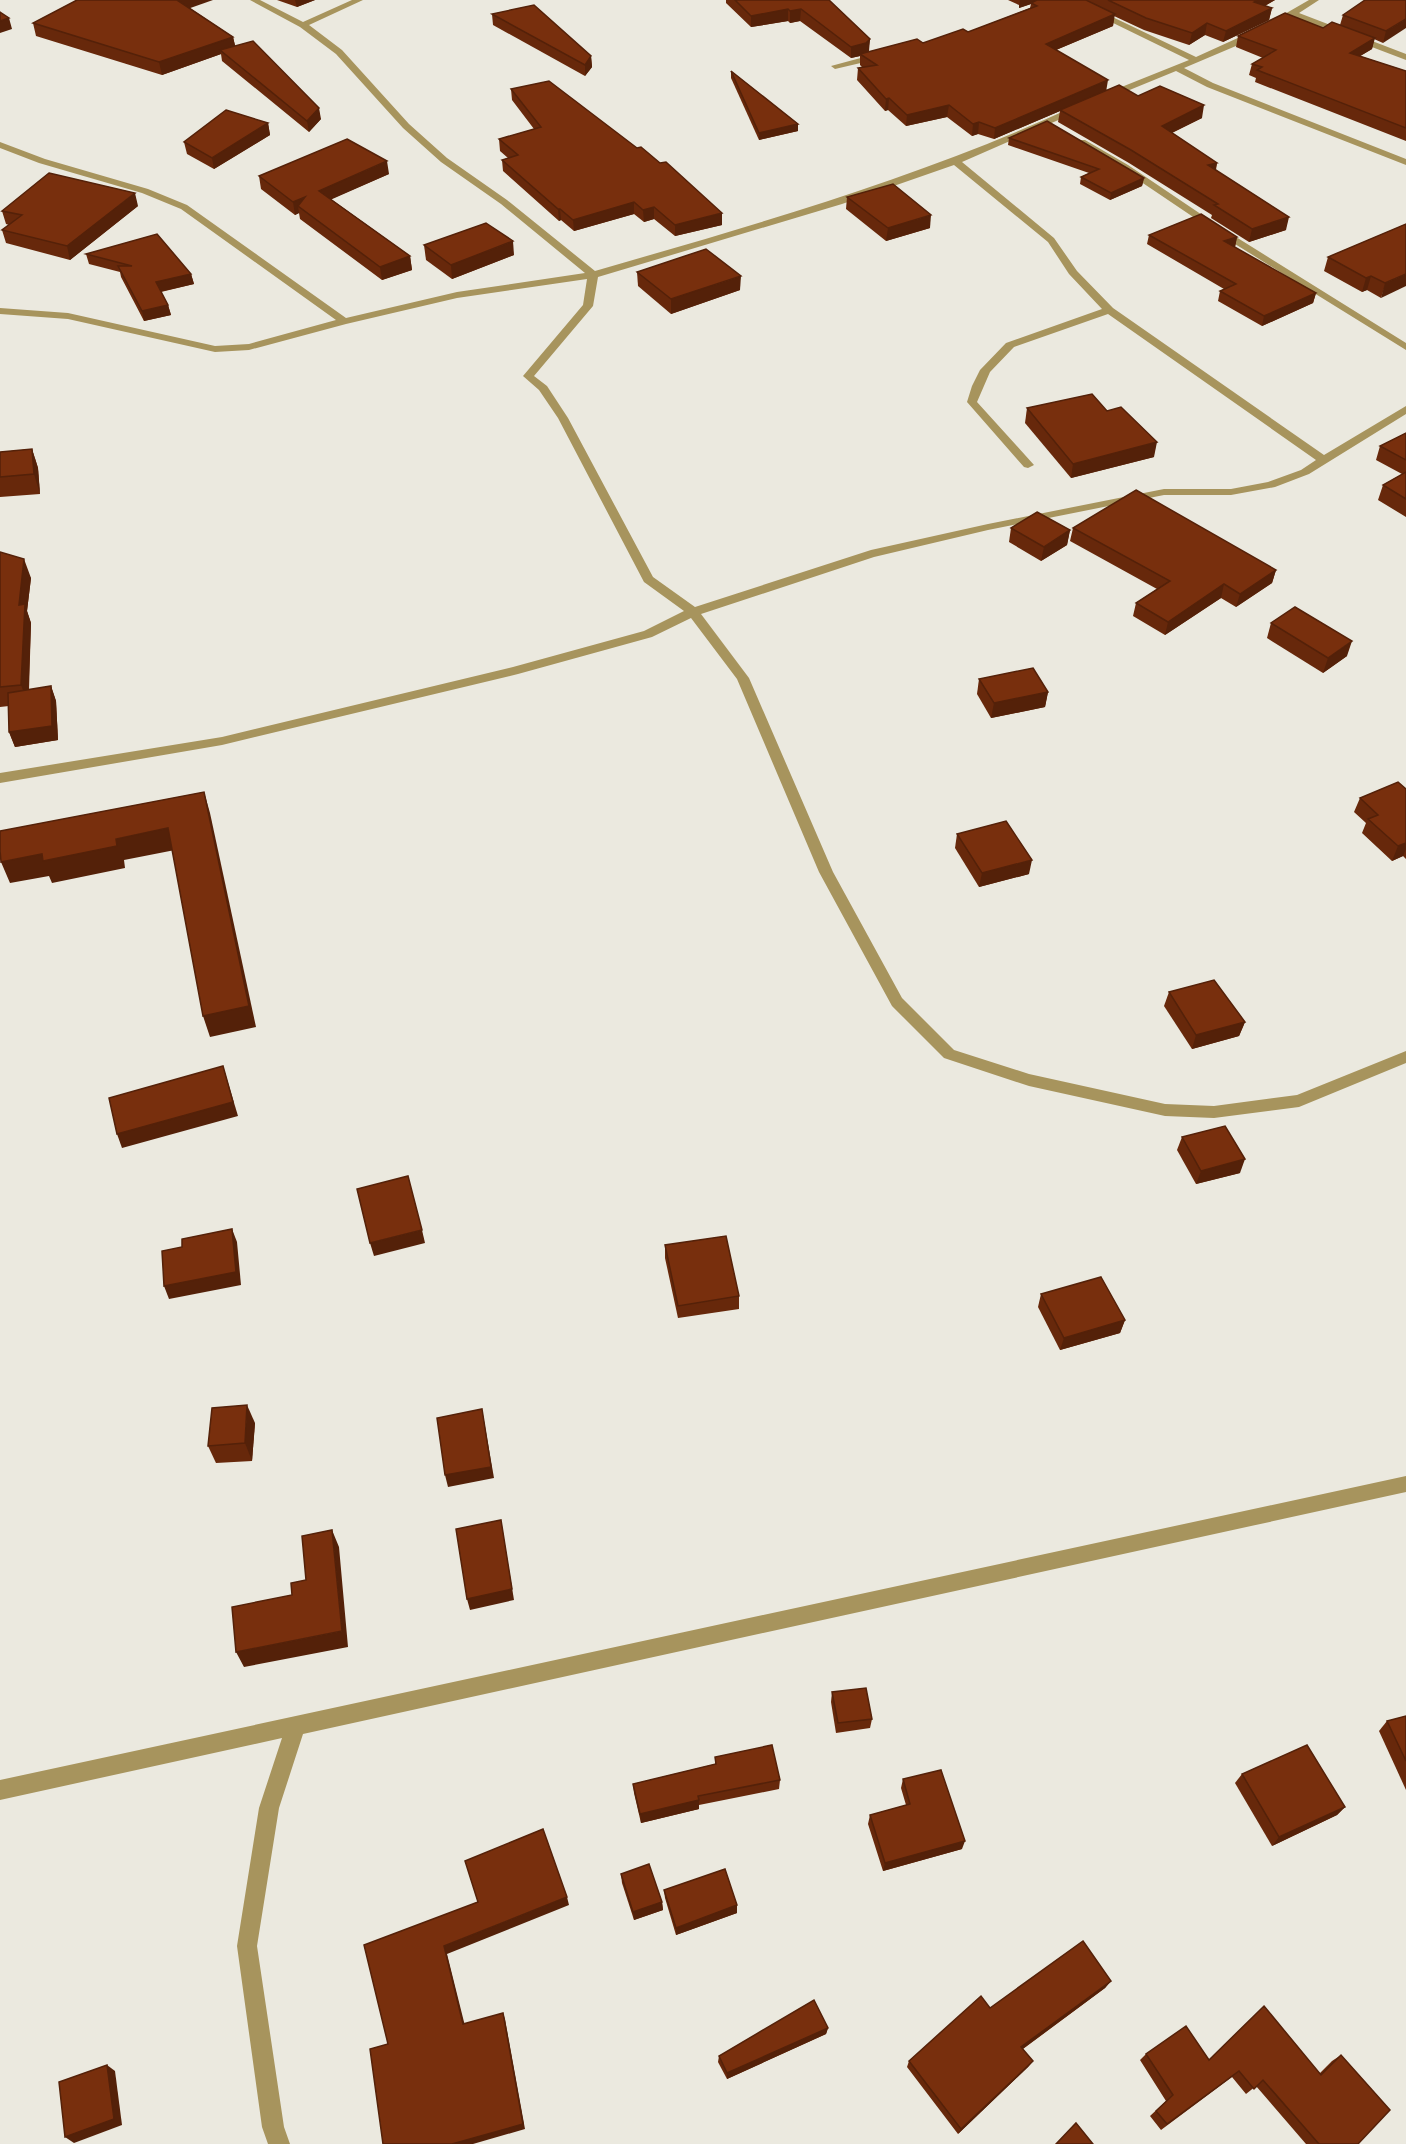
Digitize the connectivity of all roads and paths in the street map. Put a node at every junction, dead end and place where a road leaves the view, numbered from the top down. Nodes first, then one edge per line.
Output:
1 (254, 0) edge
2 (359, 0) edge
3 (1070, 0) edge
4 (1315, 0) edge
5 (1293, 14) junction
6 (303, 25) junction
7 (890, 53) edge
8 (1406, 57) edge
9 (1195, 60) junction
10 (835, 66) dead end
11 (1176, 68) junction
12 (1077, 139) edge
13 (0, 145) edge
14 (956, 162) junction
15 (1406, 162) edge
16 (593, 275) junction
17 (0, 310) edge
18 (1109, 310) junction
19 (344, 321) junction
20 (1406, 347) edge
21 (1406, 409) edge
22 (1322, 459) junction
23 (1028, 465) dead end
24 (693, 612) junction
25 (0, 778) edge
26 (1406, 1057) edge
27 (1406, 1484) edge
28 (296, 1725) junction
29 (0, 1790) edge
30 (279, 2144) edge

1 - 6 street
2 - 6 street
3 - 9 street
4 - 5 street
5 - 8 street
5 - 9 street
6 - 16 street
7 - 10 street
9 - 11 street
11 - 14 street
11 - 15 street
12 - 20 street
13 - 19 street
14 - 16 street
14 - 18 street
16 - 19 street
16 - 24 street
17 - 19 street
18 - 22 street
18 - 23 street
21 - 22 street
22 - 24 street
24 - 25 street
24 - 26 street
27 - 28 street
28 - 29 street
28 - 30 street

